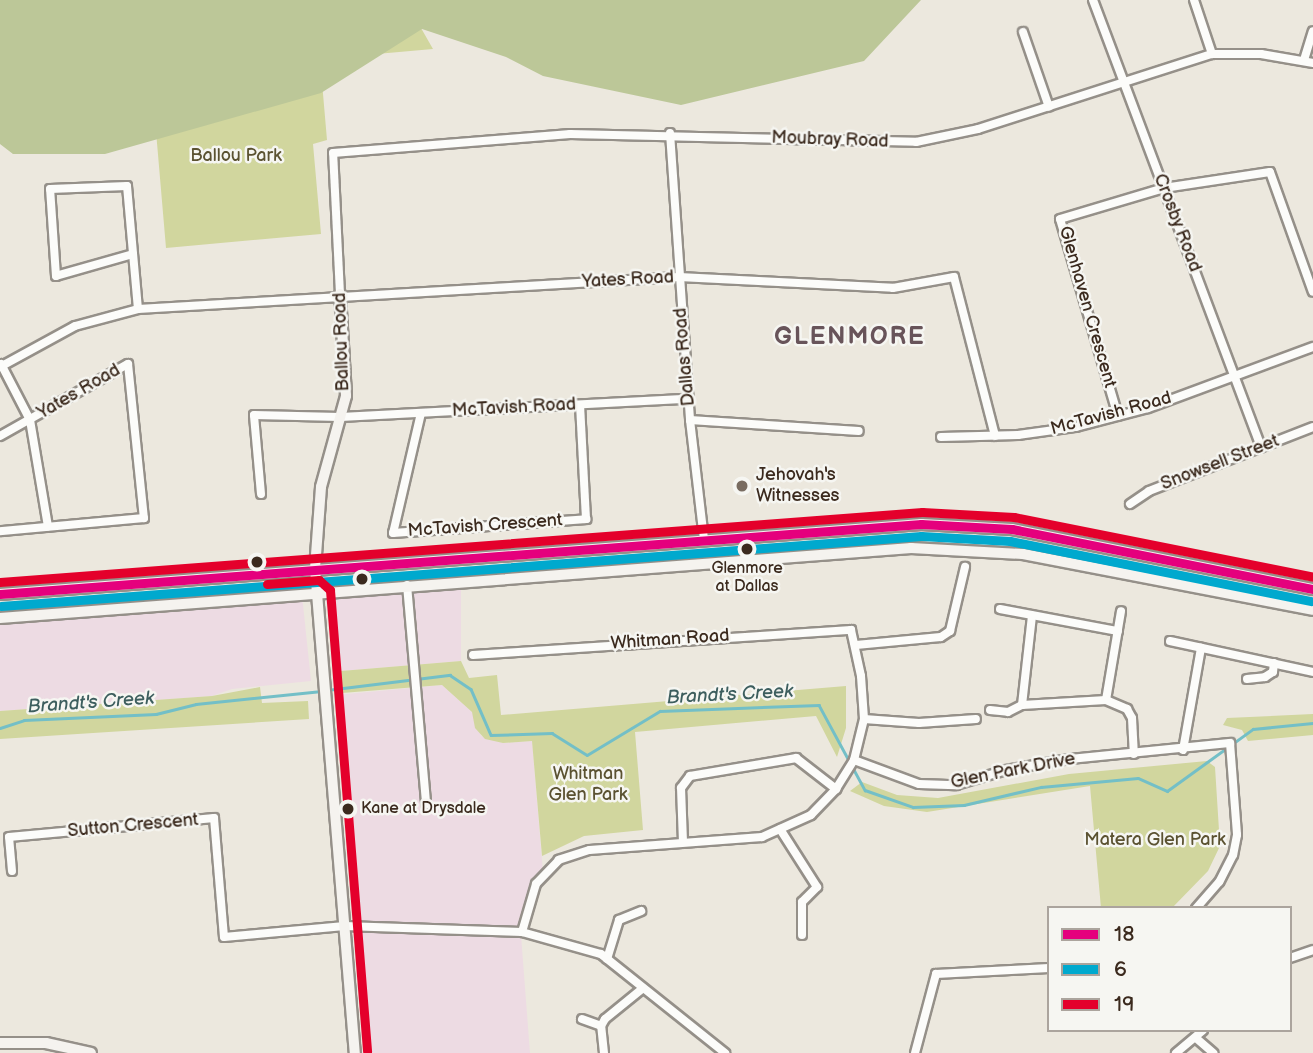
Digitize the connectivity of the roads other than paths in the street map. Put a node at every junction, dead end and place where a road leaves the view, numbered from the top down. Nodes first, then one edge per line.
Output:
1 (1093, 0) edge
2 (1194, 0) edge
3 (1313, 31) edge
4 (1023, 32) dead end
5 (1212, 54) junction
6 (1308, 62) edge
7 (1125, 82) junction
8 (1049, 107) junction
9 (670, 133) junction
10 (333, 153) joint
11 (1164, 188) junction
12 (133, 254) junction
13 (678, 277) junction
14 (1313, 292) edge
15 (340, 294) junction
16 (138, 309) junction
17 (1313, 347) edge
18 (1, 365) edge
19 (1235, 376) junction
20 (688, 399) junction
21 (580, 405) junction
22 (421, 413) junction
23 (1118, 416) junction
24 (340, 417) junction
25 (30, 420) junction
26 (690, 420) junction
27 (1313, 427) edge
28 (859, 431) dead end
29 (0, 436) edge
30 (995, 436) junction
31 (941, 437) dead end
32 (1261, 447) junction
33 (261, 494) dead end
34 (1130, 504) dead end
35 (48, 526) junction
36 (0, 531) edge
37 (704, 539) junction
38 (965, 567) dead end
39 (315, 569) junction
40 (407, 585) junction
41 (1313, 590) edge
42 (318, 592) junction
43 (0, 594) edge
44 (1000, 609) dead end
45 (1313, 610) edge
46 (1121, 611) dead end
47 (1032, 616) junction
48 (0, 618) edge
49 (1118, 631) junction
50 (1170, 641) dead end
51 (856, 645) junction
52 (1201, 648) junction
53 (473, 654) dead end
54 (1274, 663) junction
55 (1313, 671) edge
56 (1247, 679) dead end
57 (1106, 700) junction
58 (1022, 705) junction
59 (989, 710) dead end
60 (864, 719) junction
61 (976, 719) dead end
62 (1183, 750) junction
63 (1134, 754) junction
64 (854, 760) junction
65 (836, 789) junction
66 (426, 804) dead end
67 (780, 829) junction
68 (683, 842) junction
69 (12, 871) dead end
70 (1200, 906) edge
71 (641, 911) dead end
72 (344, 926) junction
73 (522, 932) junction
74 (802, 935) dead end
75 (1313, 950) edge
76 (1292, 957) edge
77 (607, 959) junction
78 (1047, 968) edge
79 (643, 988) junction
80 (582, 1019) dead end
81 (601, 1026) junction
82 (1201, 1032) edge
83 (1196, 1038) junction
84 (0, 1043) edge
85 (91, 1053) edge
86 (355, 1053) edge
87 (604, 1053) edge
88 (725, 1053) edge
89 (915, 1053) edge
90 (1176, 1053) edge
91 (1213, 1053) edge

1 - 7 street, Crosby Road
2 - 5 street
3 - 6 street
4 - 8 street
5 - 6 street, Moubray Road
5 - 7 street, Moubray Road
7 - 8 street, Moubray Road
7 - 11 street, Crosby Road
8 - 9 street, Moubray Road
9 - 10 street, Moubray Road
9 - 13 street, Dallas Road
10 - 15 street, Ballou Road
11 - 14 street
11 - 19 street, Crosby Road
11 - 23 street, Glenhaven Crescent
12 - 12 street
12 - 16 street
13 - 15 street, Yates Road
13 - 20 street, Dallas Road
13 - 30 street, Yates Road
15 - 16 street, Yates Road
15 - 24 main road, Ballou Road
16 - 18 street, Yates Road
17 - 19 street, McTavish Road
18 - 25 street
19 - 23 street, McTavish Road
19 - 32 street, Crosby Road
20 - 21 street, McTavish Road
20 - 26 street, Dallas Road
21 - 22 street, McTavish Road
21 - 22 street, McTavish Crescent
22 - 24 street, McTavish Road
23 - 30 street, McTavish Road
24 - 33 street, McTavish Road
24 - 39 main road, Ballou Road
25 - 29 street
25 - 35 street
25 - 35 street, Yates Road
26 - 28 street
26 - 37 street, Dallas Road
27 - 32 street, Snowsell Street
30 - 31 street, McTavish Road
32 - 34 street, Snowsell Street
35 - 36 street
37 - 39 main road
37 - 41 main road
38 - 51 street
39 - 42 main road, Ballou Road
39 - 43 main road
40 - 42 main road
40 - 45 main road
40 - 66 street
42 - 48 main road
42 - 72 main road, Ballou Road
44 - 47 street
46 - 49 street
47 - 49 street
47 - 58 street
49 - 57 street
50 - 52 street
51 - 53 street, Whitman Road
51 - 60 street
52 - 54 street
52 - 62 street
54 - 55 street
54 - 56 street
57 - 58 street
57 - 63 street
58 - 59 street
60 - 61 street
60 - 64 street
62 - 63 street, Glen Park Drive
62 - 70 street, Glen Park Drive
63 - 64 street, Glen Park Drive
64 - 65 street
65 - 67 street
65 - 68 street
67 - 68 street
67 - 74 street
68 - 73 street
69 - 72 street, Sutton Crescent
71 - 77 street
72 - 73 street
72 - 86 main road, Ballou Road
73 - 77 street
75 - 76 street
77 - 79 street
78 - 89 street
79 - 81 street
79 - 88 street
80 - 81 street
81 - 87 street
82 - 83 street
83 - 90 street
83 - 91 street
84 - 85 main road

